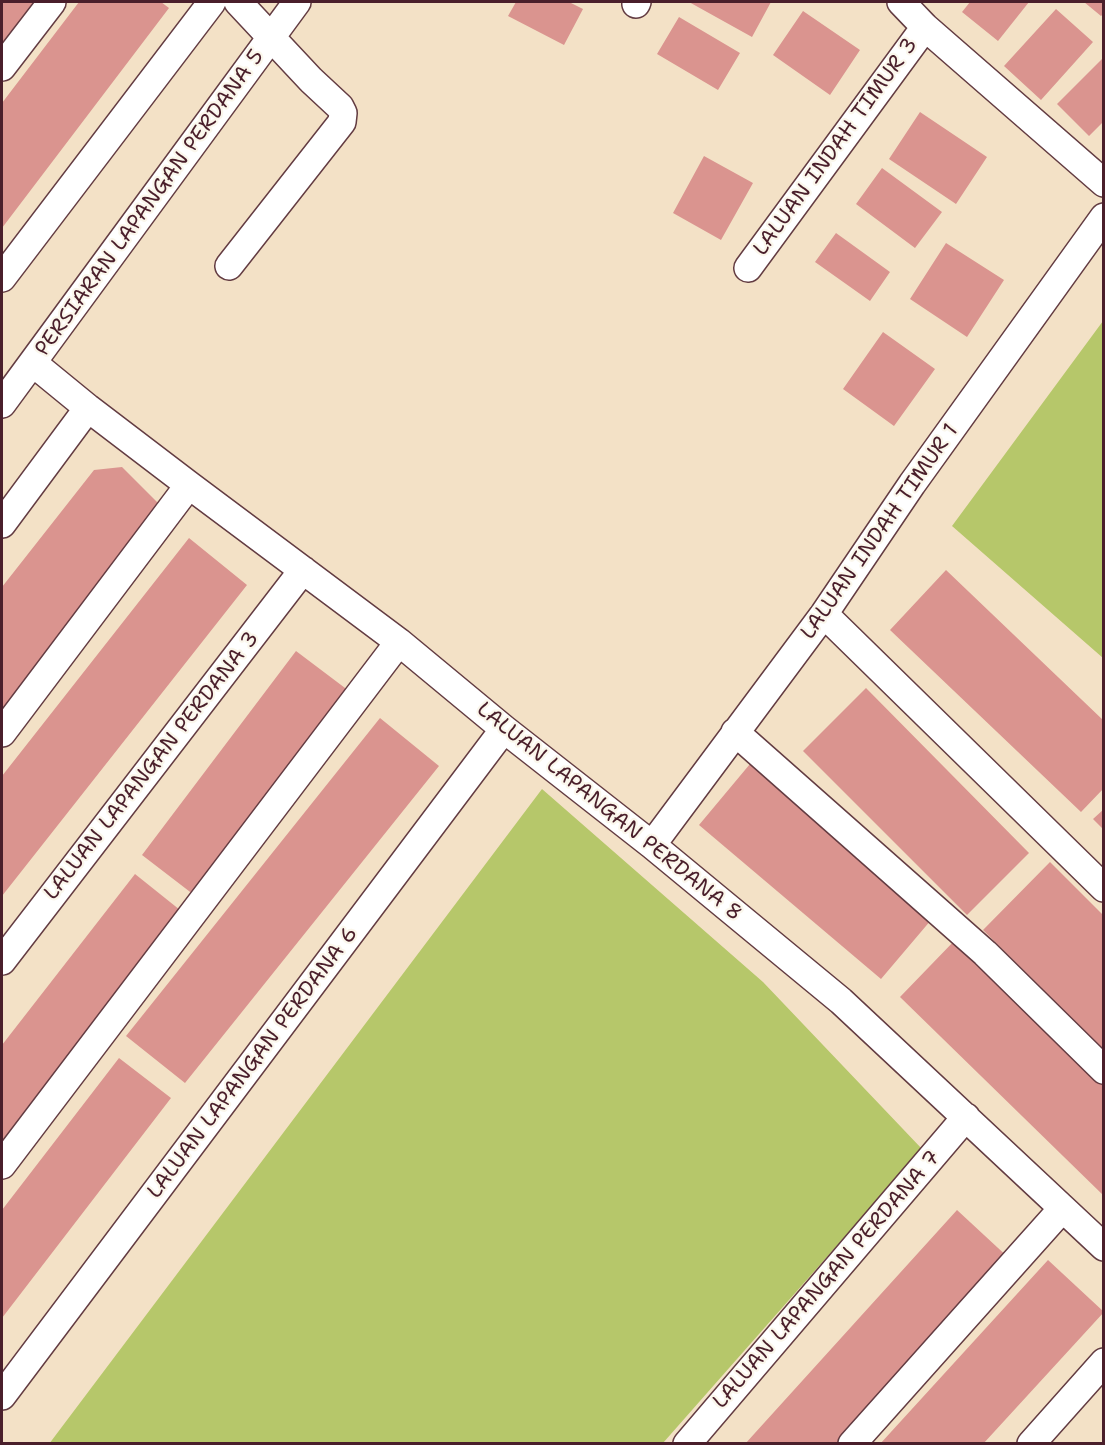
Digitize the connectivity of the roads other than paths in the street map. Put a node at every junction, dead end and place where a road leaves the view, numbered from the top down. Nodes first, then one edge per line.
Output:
1 (51, 2) edge
2 (212, 2) edge
3 (238, 2) edge
4 (297, 2) edge
5 (901, 2) edge
6 (925, 27) junction
7 (272, 37) junction
8 (2, 66) edge
9 (1104, 183) edge
10 (1104, 217) edge
11 (229, 266) dead end
12 (748, 268) dead end
13 (2, 278) edge
14 (33, 363) junction
15 (2, 404) edge
16 (88, 408) junction
17 (189, 485) junction
18 (2, 524) edge
19 (303, 570) junction
20 (824, 614) junction
21 (399, 642) junction
22 (504, 729) junction
23 (735, 732) junction
24 (2, 733) edge
25 (652, 845) junction
26 (1104, 888) edge
27 (5, 948) edge
28 (1104, 1070) edge
29 (966, 1117) junction
30 (2, 1165) edge
31 (1062, 1209) junction
32 (1104, 1247) edge
33 (1104, 1362) edge
34 (2, 1396) edge
35 (687, 1443) edge
36 (852, 1443) edge
37 (1031, 1443) edge

1 - 8 street
2 - 13 street
3 - 7 street
4 - 7 street, PERSIARAN LAPANGAN PERDANA 5
5 - 6 street
6 - 9 street
6 - 12 street, LALUAN INDAH TIMUR 3
7 - 11 street
7 - 14 street, PERSIARAN LAPANGAN PERDANA 5
10 - 20 street, LALUAN INDAH TIMUR 1
14 - 15 street, PERSIARAN LAPANGAN PERDANA 5
14 - 16 street, LALUAN LAPANGAN PERDANA 8
16 - 17 street, LALUAN LAPANGAN PERDANA 8
16 - 18 street
17 - 19 street, LALUAN LAPANGAN PERDANA 8
17 - 24 street
19 - 21 street, LALUAN LAPANGAN PERDANA 8
19 - 27 street, LALUAN LAPANGAN PERDANA 3
20 - 23 street, LALUAN INDAH TIMUR 1
20 - 26 street
21 - 22 street, LALUAN LAPANGAN PERDANA 8
21 - 30 street
22 - 25 street, LALUAN LAPANGAN PERDANA 8
22 - 34 street, LALUAN LAPANGAN PERDANA 6
23 - 25 street, LALUAN INDAH TIMUR 1
23 - 28 street
25 - 29 street, LALUAN LAPANGAN PERDANA 8
29 - 31 street, LALUAN LAPANGAN PERDANA 8
29 - 35 street, LALUAN LAPANGAN PERDANA 7
31 - 32 street, LALUAN LAPANGAN PERDANA 8
31 - 36 street
33 - 37 street

